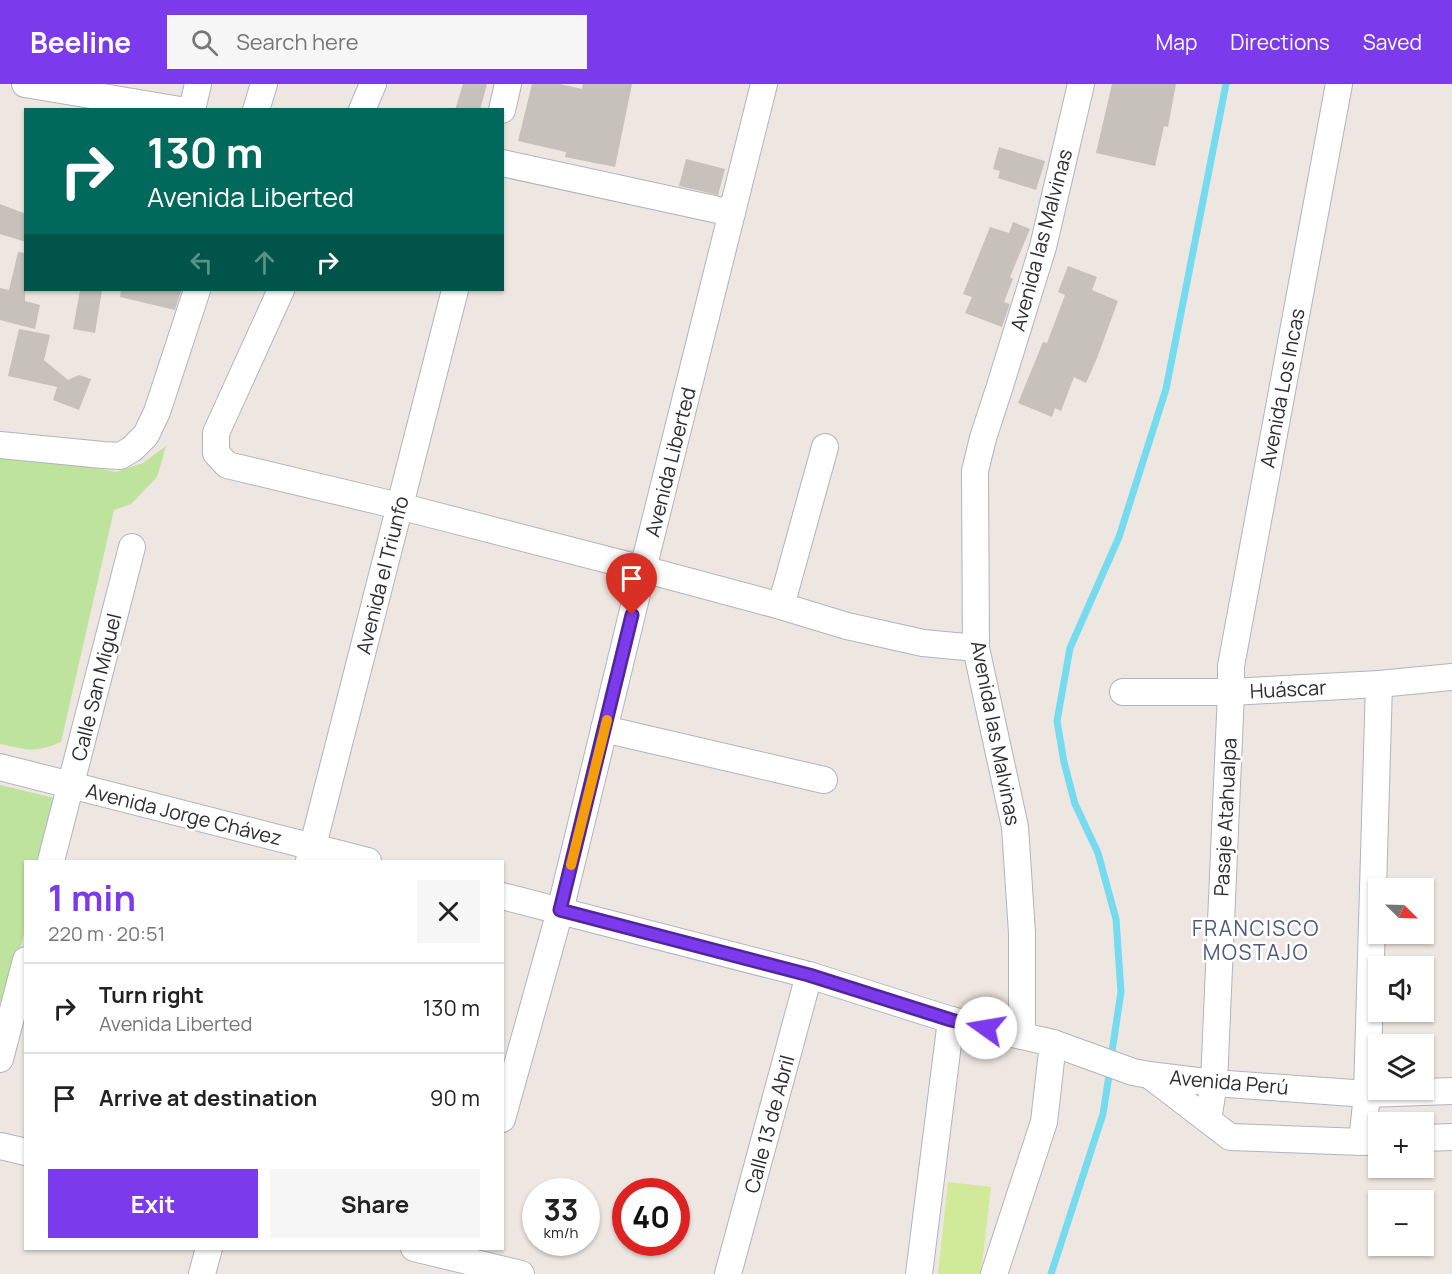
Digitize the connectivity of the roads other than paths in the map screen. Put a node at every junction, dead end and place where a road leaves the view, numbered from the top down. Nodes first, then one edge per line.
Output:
1 (25, 84) edge
2 (198, 84) edge
3 (264, 84) edge
4 (373, 84) edge
5 (508, 84) edge
6 (764, 84) edge
7 (1081, 84) edge
8 (1339, 84) edge
9 (168, 108) edge
10 (192, 108) edge
11 (257, 108) edge
12 (363, 108) edge
13 (502, 108) edge
14 (504, 163) edge
15 (732, 213) junction
16 (197, 291) edge
17 (281, 291) edge
18 (455, 291) edge
19 (0, 445) edge
20 (825, 447) dead end
21 (399, 506) junction
22 (132, 547) dead end
23 (643, 569) junction
24 (781, 606) junction
25 (976, 648) junction
26 (1452, 677) edge
27 (1379, 684) junction
28 (1123, 692) dead end
29 (1231, 692) junction
30 (604, 729) junction
31 (0, 767) edge
32 (824, 780) dead end
33 (71, 785) junction
34 (311, 854) edge
35 (51, 860) edge
36 (360, 860) edge
37 (504, 896) edge
38 (560, 910) junction
39 (24, 968) edge
40 (809, 975) junction
41 (951, 1020) junction
42 (1022, 1036) junction
43 (1063, 1047) junction
44 (0, 1059) edge
45 (1141, 1073) junction
46 (1214, 1083) junction
47 (1452, 1091) edge
48 (1367, 1094) junction
49 (504, 1112) edge
50 (1368, 1112) edge
51 (1208, 1120) junction
52 (1452, 1137) edge
53 (1434, 1138) edge
54 (1368, 1142) edge
55 (0, 1146) edge
56 (24, 1152) edge
57 (208, 1250) edge
58 (422, 1250) edge
59 (464, 1261) edge
60 (202, 1274) edge
61 (522, 1274) edge
62 (728, 1274) edge
63 (919, 1274) edge
64 (994, 1274) edge

1 - 9 street
2 - 10 street
3 - 11 street
4 - 12 street
5 - 13 street
6 - 15 street, Avenida Liberted
7 - 25 street, Avenida las Malvinas
8 - 29 street, Avenida Los Incas
14 - 15 street
15 - 23 street, Avenida Liberted
16 - 19 street
17 - 21 street
18 - 21 street, Avenida el Triunfo
20 - 24 street
21 - 23 street
21 - 34 street, Avenida el Triunfo
22 - 33 street, Calle San Miguel
23 - 24 street
23 - 30 street, Avenida Liberted
24 - 25 street
25 - 42 street, Avenida las Malvinas
26 - 27 street, Huáscar
27 - 29 street, Huáscar
27 - 48 street
28 - 29 street, Huáscar
29 - 46 street, Pasaje Atahualpa
30 - 32 street
30 - 38 street, Avenida Liberted
31 - 33 street, Avenida Jorge Chávez
33 - 34 street, Avenida Jorge Chávez
33 - 35 street, Calle San Miguel
34 - 36 street, Avenida Jorge Chávez
37 - 38 street
38 - 40 street
38 - 49 street, Avenida Liberted
39 - 44 street
40 - 41 street
40 - 62 street, Calle 13 de Abril
41 - 42 street
41 - 63 street
42 - 43 street
43 - 45 street
43 - 64 street
45 - 46 street, Avenida Perú
45 - 51 street, Avenida Perú
46 - 48 street, Avenida Perú
46 - 51 street, Pasaje Atahualpa
47 - 48 street, Avenida Perú
48 - 50 street
51 - 54 street, Avenida Perú
52 - 53 street
55 - 56 street
57 - 60 street
58 - 59 street
59 - 61 street

